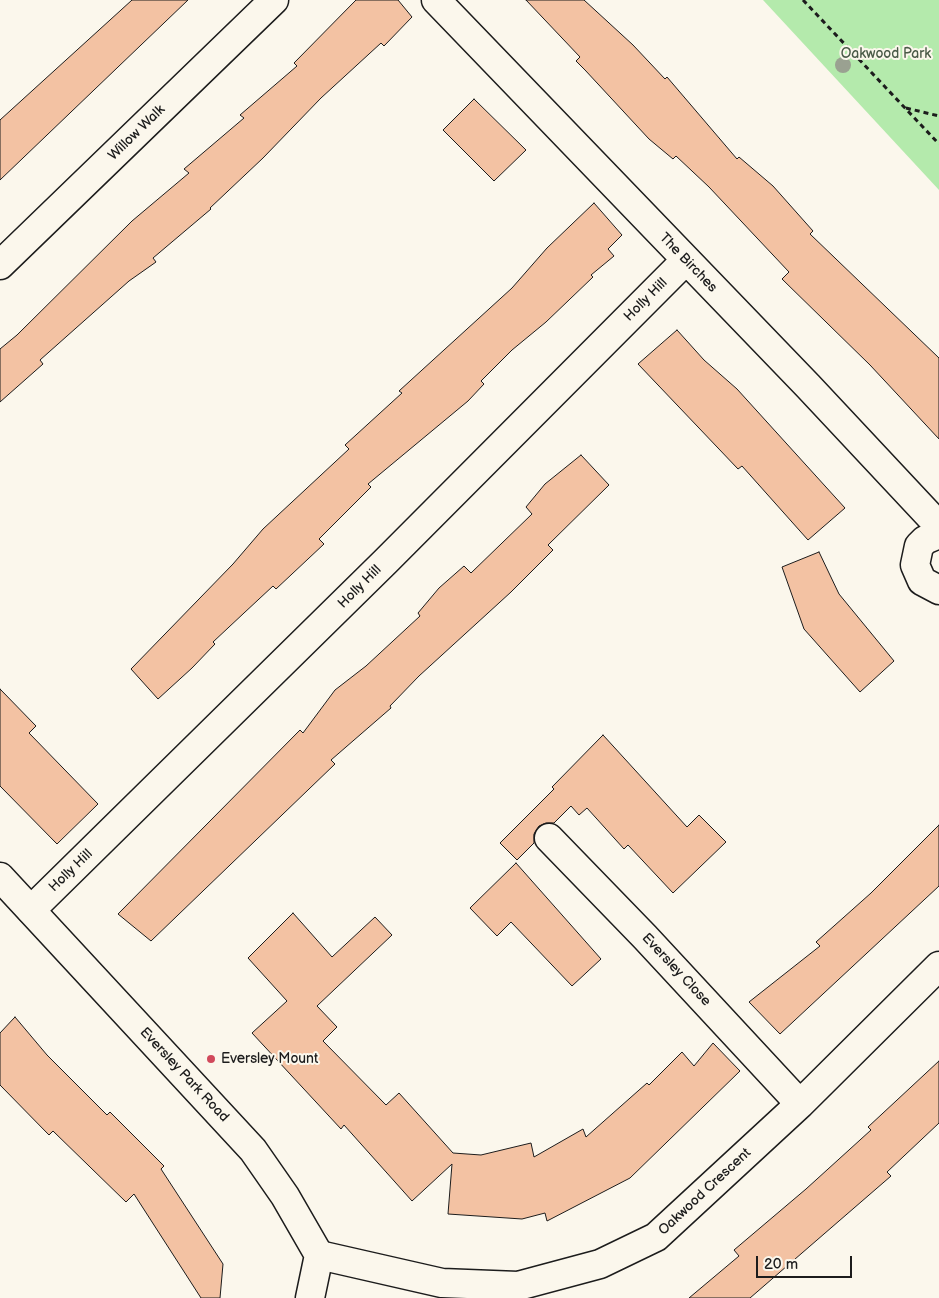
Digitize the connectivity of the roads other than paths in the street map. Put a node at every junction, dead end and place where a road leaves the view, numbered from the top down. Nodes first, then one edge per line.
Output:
1 (274, 0) edge
2 (436, 0) edge
3 (686, 260) junction
4 (0, 265) edge
5 (939, 526) edge
6 (939, 534) edge
7 (939, 590) edge
8 (549, 838) dead end
9 (0, 877) edge
10 (31, 910) junction
11 (939, 966) edge
12 (800, 1104) junction
13 (319, 1255) junction
14 (310, 1298) edge

1 - 4 street, Willow Walk
2 - 3 street, The Birches
3 - 5 street, The Birches
3 - 10 street, Holly Hill
6 - 7 street
8 - 12 street, Eversley Close
9 - 10 street, Eversley Park Road
10 - 13 street, Eversley Park Road
11 - 12 street, Oakwood Crescent
12 - 13 street, Oakwood Crescent
13 - 14 street

